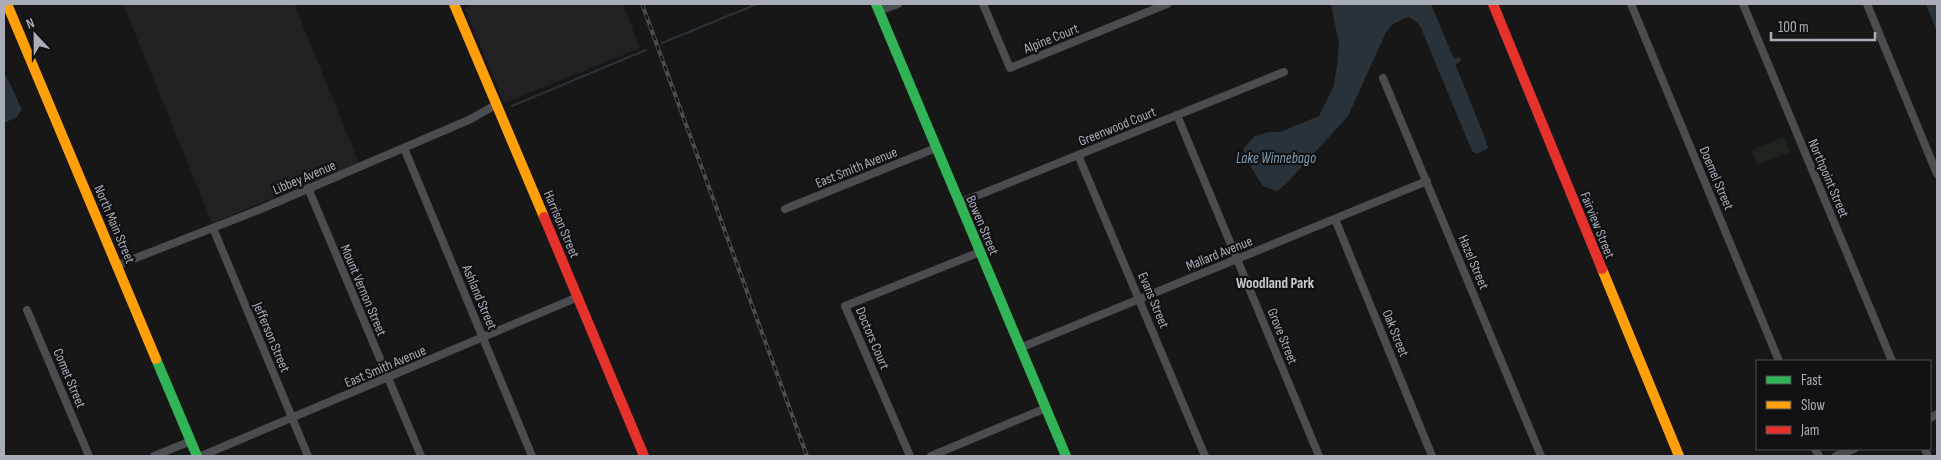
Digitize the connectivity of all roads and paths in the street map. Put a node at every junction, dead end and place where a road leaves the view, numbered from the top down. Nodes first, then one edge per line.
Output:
1 (7, 4) edge
2 (454, 4) edge
3 (898, 4) edge
4 (983, 4) edge
5 (1166, 4) edge
6 (1493, 4) edge
7 (1631, 4) edge
8 (1743, 4) edge
9 (1867, 4) edge
10 (877, 8) edge
11 (1284, 72) dead end
12 (1383, 78) dead end
13 (497, 104) junction
14 (1177, 115) junction
15 (404, 148) junction
16 (936, 148) junction
17 (1078, 155) junction
18 (1937, 174) edge
19 (1427, 182) junction
20 (308, 188) junction
21 (959, 203) junction
22 (785, 209) dead end
23 (1335, 219) junction
24 (213, 228) junction
25 (980, 252) junction
26 (1238, 259) junction
27 (118, 265) junction
28 (578, 298) junction
29 (1140, 299) junction
30 (27, 310) dead end
31 (483, 338) junction
32 (1020, 348) junction
33 (1779, 360) edge
34 (1892, 360) edge
35 (388, 378) junction
36 (1046, 408) junction
37 (292, 418) junction
38 (191, 441) junction
39 (1851, 450) edge
40 (89, 456) edge
41 (154, 456) edge
42 (199, 456) edge
43 (308, 456) edge
44 (420, 456) edge
45 (532, 456) edge
46 (644, 456) edge
47 (910, 456) edge
48 (931, 456) edge
49 (1066, 456) edge
50 (1205, 456) edge
51 (1319, 456) edge
52 (1432, 456) edge
53 (1541, 456) edge
54 (1679, 456) edge
55 (1836, 456) edge

1 - 27 street, North Main Street
2 - 13 street, Harrison Street
3 - 10 street
4 - 5 street, Alpine Court
6 - 54 street, Fairview Street
7 - 33 street, Doemel Street
8 - 34 street, Northpoint Street
9 - 18 street
10 - 16 street, Bowen Street
11 - 14 street, Greenwood Court
12 - 19 street, Hazel Street
13 - 15 street, Libbey Avenue
13 - 28 street, Harrison Street
14 - 17 street, Greenwood Court
14 - 26 street, Grove Street
15 - 20 street, Libbey Avenue
15 - 31 street, Ashland Street
16 - 21 street, Bowen Street
16 - 22 street, East Smith Avenue
17 - 21 street, Greenwood Court
17 - 29 street, Evans Street
19 - 23 street, Mallard Avenue
19 - 53 street, Hazel Street
20 - 24 street, Libbey Avenue
20 - 35 street, Mount Vernon Street
21 - 25 street, Bowen Street
23 - 26 street, Mallard Avenue
23 - 52 street, Oak Street
24 - 27 street, Libbey Avenue
24 - 37 street, Jefferson Street
25 - 32 street, Bowen Street
25 - 47 street, Doctors Court
26 - 29 street, Mallard Avenue
26 - 51 street, Grove Street
27 - 38 street, North Main Street
28 - 31 street, East Smith Avenue
28 - 46 street, Harrison Street
29 - 32 street, Mallard Avenue
29 - 50 street, Evans Street
30 - 40 street, Comet Street
31 - 35 street, East Smith Avenue
31 - 45 street, Ashland Street
32 - 36 street, Bowen Street
35 - 37 street, East Smith Avenue
35 - 44 street, Mount Vernon Street
36 - 48 street
36 - 49 street, Bowen Street
37 - 42 street, East Smith Avenue
37 - 43 street, Jefferson Street
38 - 41 street
38 - 42 street, North Main Street
39 - 55 street

